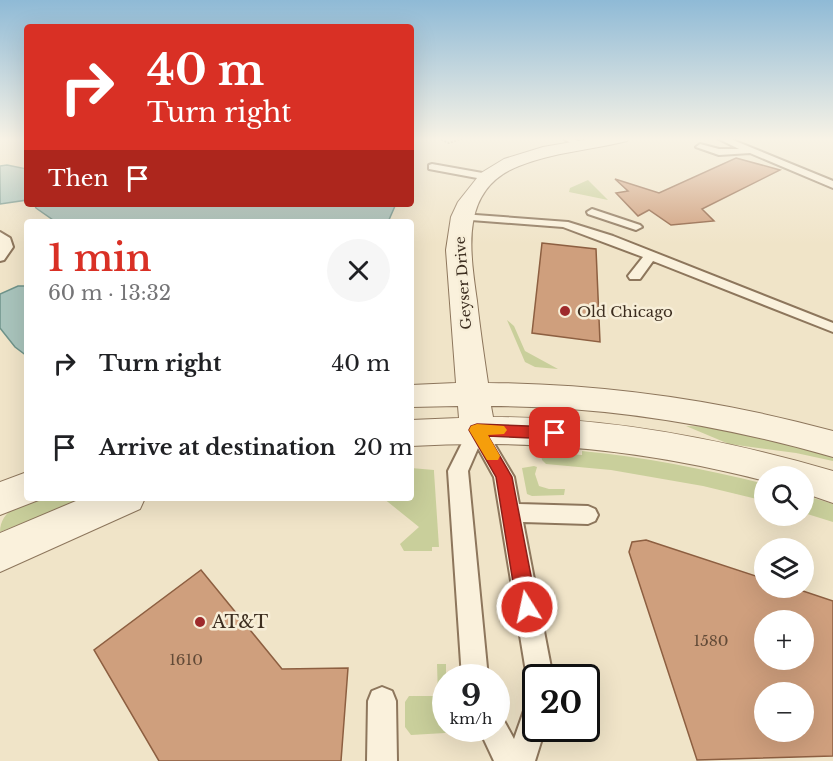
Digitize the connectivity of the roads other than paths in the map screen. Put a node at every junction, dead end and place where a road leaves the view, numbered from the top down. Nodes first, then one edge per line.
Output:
1 (468, 174) edge
2 (492, 174) edge
3 (806, 174) edge
4 (488, 177) junction
5 (833, 185) edge
6 (592, 212) dead end
7 (462, 217) junction
8 (0, 236) edge
9 (613, 241) junction
10 (650, 256) junction
11 (0, 257) edge
12 (635, 276) dead end
13 (833, 328) edge
14 (473, 394) junction
15 (414, 396) edge
16 (477, 430) junction
17 (414, 433) edge
18 (833, 444) edge
19 (756, 466) edge
20 (814, 481) edge
21 (833, 487) edge
22 (24, 489) edge
23 (0, 499) edge
24 (118, 501) edge
25 (510, 513) junction
26 (588, 515) dead end
27 (0, 552) edge
28 (474, 664) edge
29 (537, 664) edge
30 (382, 700) dead end
31 (500, 742) edge
32 (527, 742) edge
33 (382, 761) edge
34 (510, 761) edge
35 (520, 761) edge

1 - 4 lane
2 - 4 street, Geyser Drive
3 - 5 lane
4 - 7 street, Geyser Drive
6 - 9 lane
7 - 9 lane
7 - 14 street, Geyser Drive
8 - 11 lane
9 - 10 lane
10 - 12 lane
10 - 13 lane
14 - 15 street
14 - 16 street, Geyser Drive
14 - 18 street
16 - 17 street
16 - 19 street
16 - 25 lane
16 - 28 lane
20 - 21 street
22 - 23 street
24 - 27 street
25 - 26 lane
25 - 29 lane
30 - 33 lane
31 - 34 lane
32 - 35 lane

